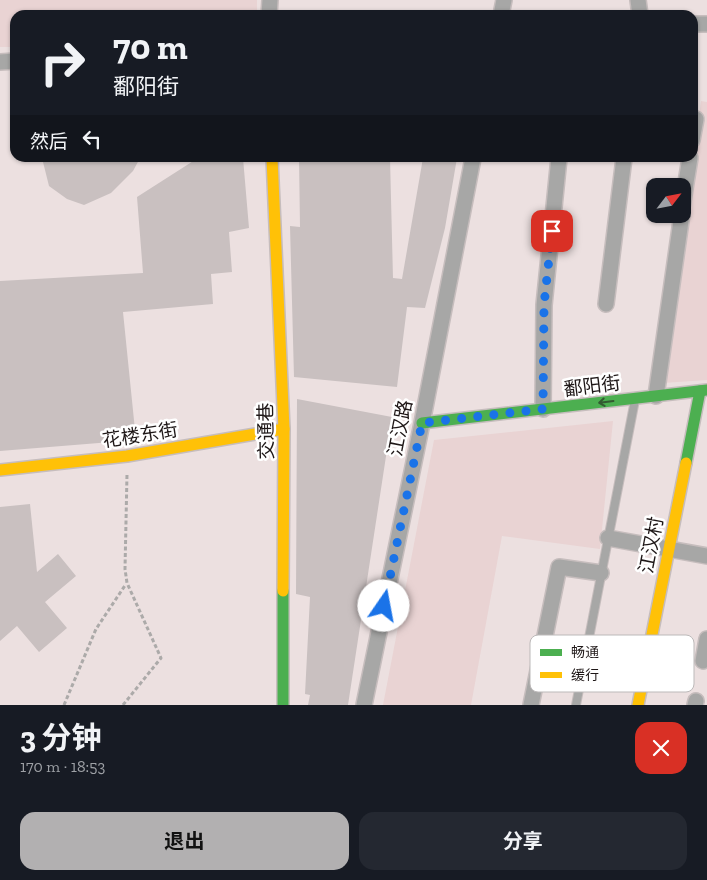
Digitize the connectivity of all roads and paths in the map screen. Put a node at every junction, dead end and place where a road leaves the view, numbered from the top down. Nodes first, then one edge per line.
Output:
1 (272, 162) edge
2 (472, 162) edge
3 (559, 162) edge
4 (624, 162) edge
5 (689, 162) edge
6 (687, 178) edge
7 (681, 223) edge
8 (606, 304) dead end
9 (703, 391) edge
10 (656, 396) junction
11 (636, 398) junction
12 (543, 409) junction
13 (422, 423) junction
14 (284, 429) junction
15 (127, 456) junction
16 (0, 470) edge
17 (608, 538) junction
18 (668, 549) junction
19 (707, 556) edge
20 (601, 573) junction
21 (127, 583) junction
22 (545, 635) edge
23 (589, 635) edge
24 (651, 635) edge
25 (707, 639) edge
26 (703, 661) dead end
27 (534, 692) edge
28 (578, 692) edge
29 (640, 692) edge
30 (64, 705) edge
31 (123, 705) edge
32 (283, 705) edge
33 (364, 705) edge
34 (531, 705) edge
35 (576, 705) edge
36 (638, 705) edge

1 - 14 street, 交通巷
2 - 13 street, 江汉路
3 - 12 street
4 - 8 street
5 - 6 street
7 - 10 street
9 - 10 street, 鄱阳街
9 - 18 street, 江汉村
10 - 11 street, 鄱阳街
11 -> 12 street, 鄱阳街
11 - 17 lane
12 - 13 street, 鄱阳街
13 - 33 street, 江汉路
14 - 15 street, 花楼东街
14 - 32 street, 交通巷
15 - 16 street, 花楼东街
15 - 21 path
17 - 18 street
17 - 20 lane
18 - 19 street
18 - 24 street, 江汉村
20 - 22 street
20 - 23 lane
21 - 30 path
21 - 31 path
25 - 26 street
27 - 34 street
28 - 35 lane
29 - 36 street, 江汉村

